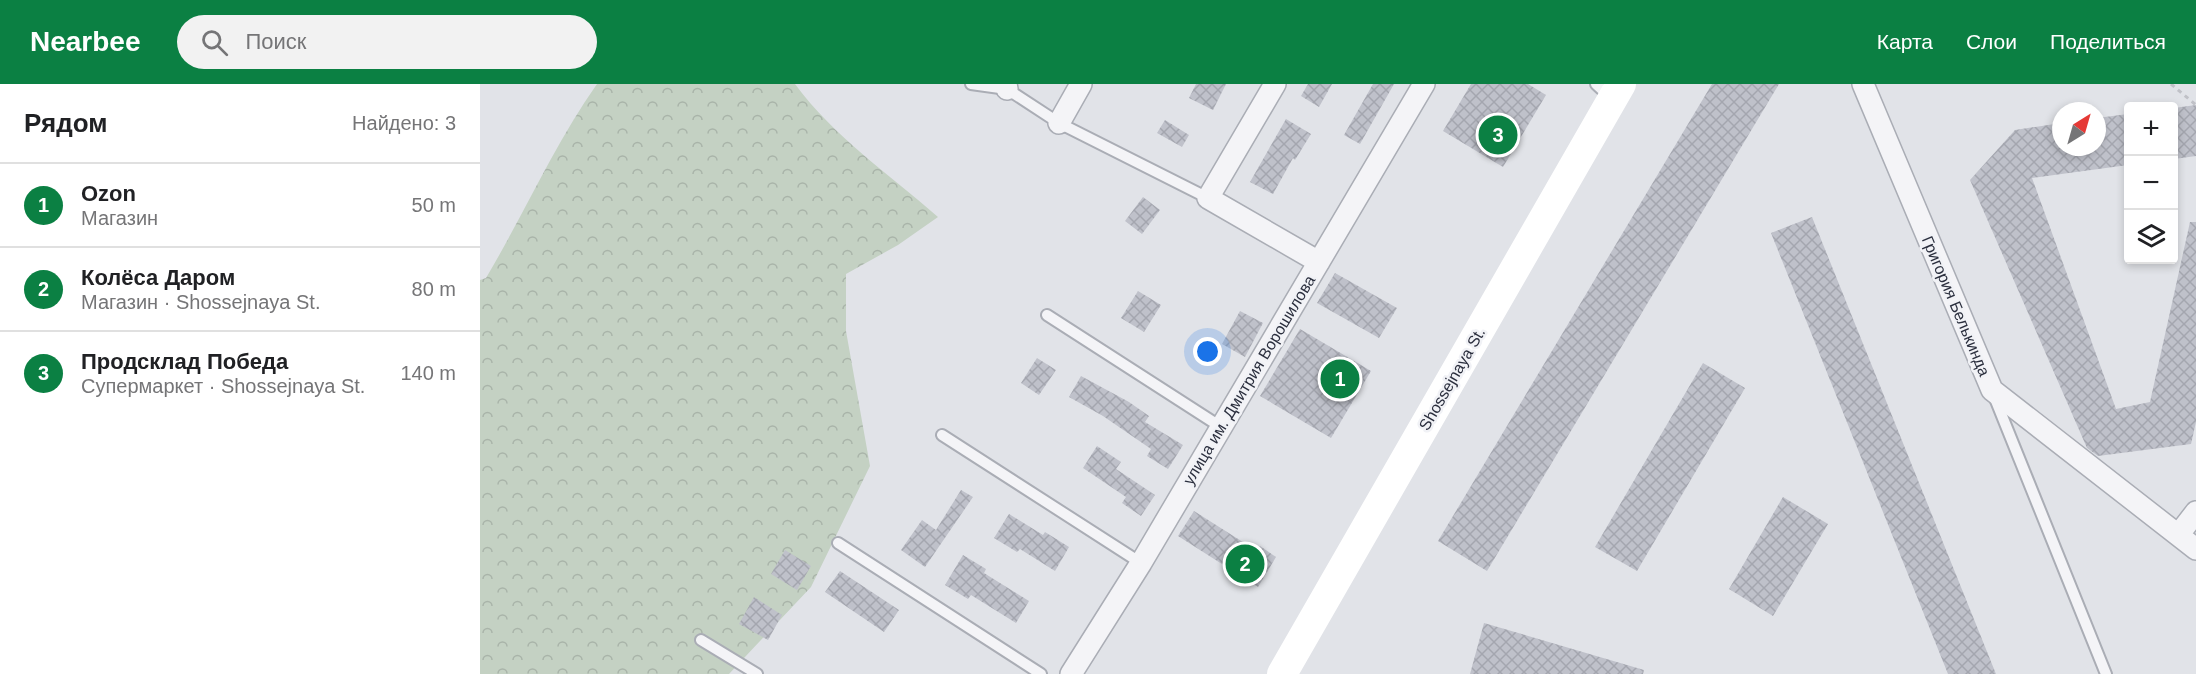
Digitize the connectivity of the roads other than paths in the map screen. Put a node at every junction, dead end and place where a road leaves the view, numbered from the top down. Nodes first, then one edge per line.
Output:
1 (971, 84) edge
2 (1081, 84) edge
3 (1275, 84) edge
4 (1424, 84) edge
5 (1863, 84) edge
6 (1007, 86) edge
7 (1610, 89) edge
8 (1059, 123) junction
9 (1208, 198) junction
10 (1319, 262) junction
11 (1047, 315) dead end
12 (1992, 390) junction
13 (1221, 427) junction
14 (942, 435) dead end
15 (2196, 512) edge
16 (2179, 534) junction
17 (838, 543) dead end
18 (2196, 549) edge
19 (1141, 563) junction
20 (701, 640) dead end
21 (757, 674) edge
22 (1041, 674) edge
23 (1071, 674) edge
24 (1282, 674) edge
25 (2106, 674) edge

1 - 6 lane
2 - 8 street
3 - 9 street
4 - 10 street, улица им. Дмитрия Ворошилова
5 - 12 street, Григория Белькинда
6 - 8 lane
7 - 24 street, Shossejnaya St.
8 - 9 lane
9 - 10 street
10 - 13 street, улица им. Дмитрия Ворошилова
11 - 13 lane
12 - 16 street, Григория Белькинда
12 - 25 lane
13 - 19 street, улица им. Дмитрия Ворошилова
14 - 19 lane
15 - 16 street
16 - 18 street, Григория Белькинда
17 - 22 lane
19 - 23 street, улица им. Дмитрия Ворошилова
20 - 21 lane

